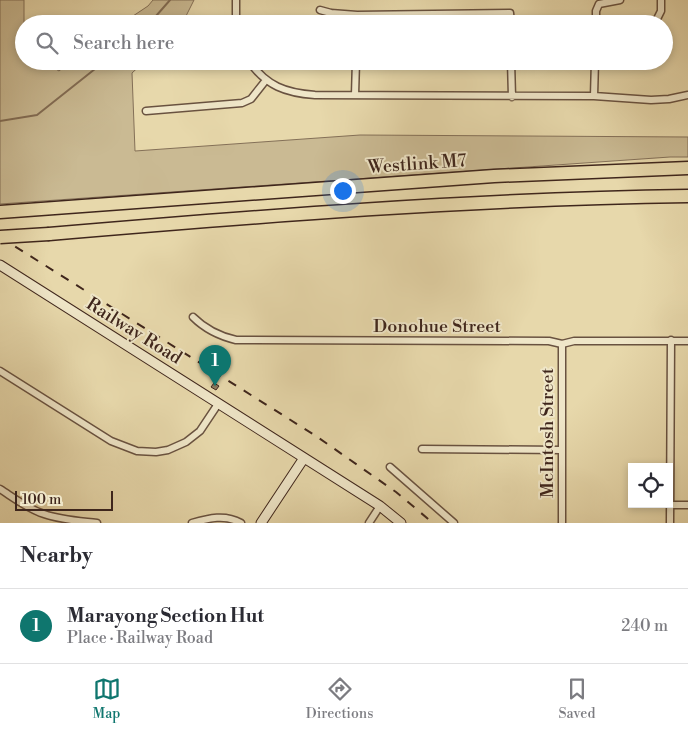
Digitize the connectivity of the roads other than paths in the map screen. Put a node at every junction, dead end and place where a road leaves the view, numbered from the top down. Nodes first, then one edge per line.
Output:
1 (236, 0) edge
2 (620, 0) edge
3 (662, 0) edge
4 (320, 10) dead end
5 (236, 15) edge
6 (357, 15) joint
7 (510, 15) edge
8 (596, 15) edge
9 (659, 15) edge
10 (257, 70) edge
11 (356, 70) edge
12 (511, 70) edge
13 (595, 70) edge
14 (266, 80) junction
15 (355, 95) junction
16 (688, 95) edge
17 (594, 96) junction
18 (512, 97) junction
19 (146, 111) dead end
20 (688, 168) edge
21 (688, 196) edge
22 (6, 212) edge
23 (0, 237) edge
24 (0, 265) edge
25 (192, 317) dead end
26 (671, 340) junction
27 (688, 341) edge
28 (562, 344) junction
29 (0, 371) edge
30 (218, 404) junction
31 (422, 449) dead end
32 (562, 450) junction
33 (304, 458) junction
34 (670, 463) edge
35 (390, 467) dead end
36 (0, 489) edge
37 (673, 505) edge
38 (688, 505) edge
39 (380, 506) junction
40 (670, 508) edge
41 (63, 521) edge
42 (97, 523) edge
43 (192, 523) edge
44 (241, 523) edge
45 (261, 523) edge
46 (369, 523) edge
47 (401, 523) edge
48 (454, 523) edge
49 (562, 523) edge
50 (670, 523) edge

1 - 5 street
2 - 8 street
3 - 9 street
4 - 6 street
6 - 7 street
10 - 14 street
11 - 15 street
12 - 18 street
13 - 17 street
14 - 15 street
14 - 19 street
15 - 18 street
16 - 17 street
17 - 18 street
20 - 22 highway, Westlink M7
21 - 23 highway, bridge
24 - 30 street, Railway Road
25 - 28 street, Donohue Street
26 - 27 street, Donohue Street
26 - 28 street, Donohue Street
26 - 34 street
28 - 32 street, McIntosh Street
29 - 30 street
30 - 33 street, Railway Road
31 - 32 street
32 - 49 street, McIntosh Street
33 - 39 street, Railway Road
33 - 45 street
35 - 48 street
36 - 41 street
37 - 38 street
39 - 46 street
39 - 47 street, Railway Road
40 - 50 street
41 - 42 street
43 - 44 street

